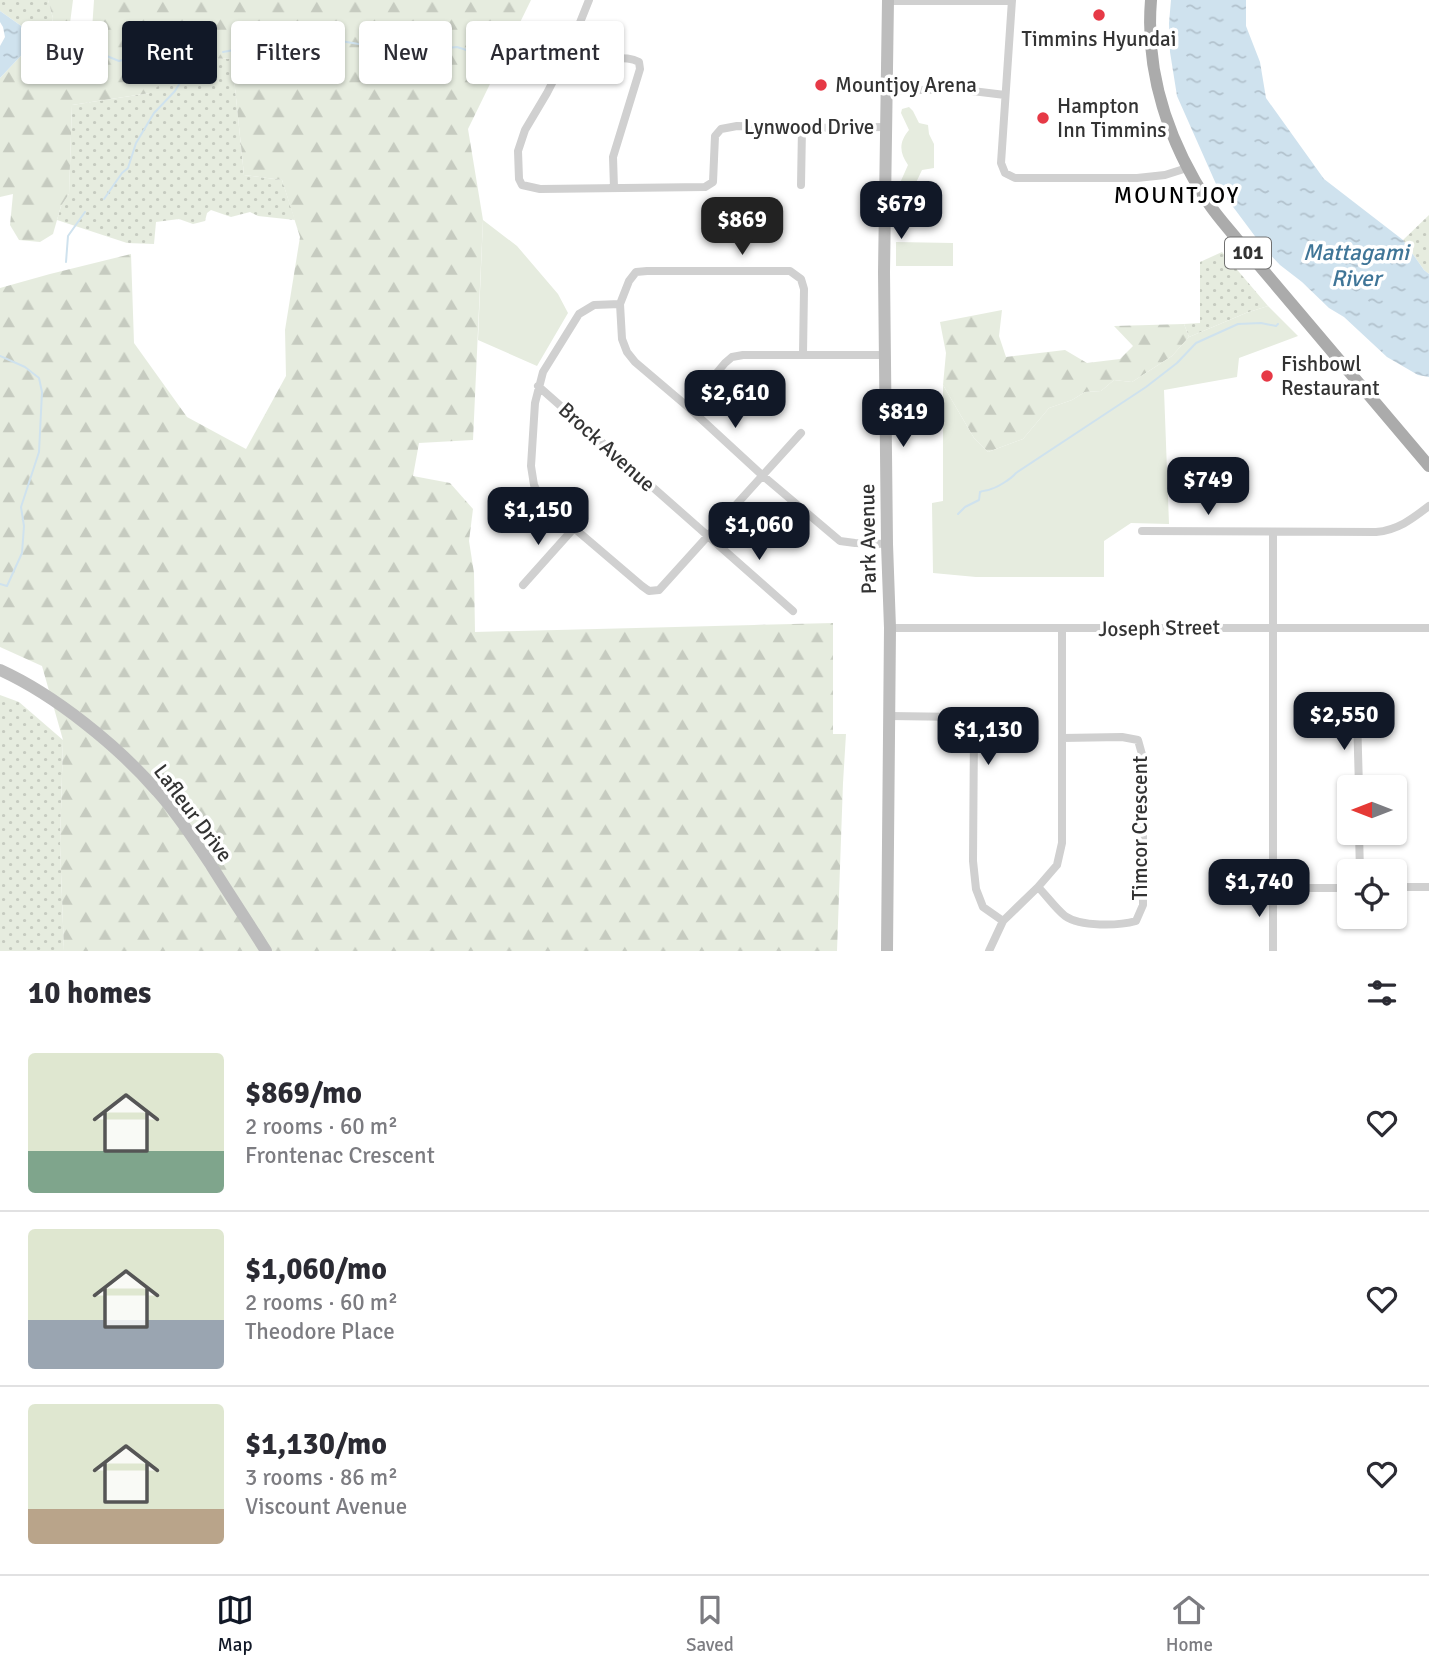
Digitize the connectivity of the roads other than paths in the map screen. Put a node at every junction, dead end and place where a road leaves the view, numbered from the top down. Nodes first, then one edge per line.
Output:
1 (590, 0) edge
2 (888, 0) edge
3 (1151, 0) edge
4 (1012, 1) edge
5 (581, 21) edge
6 (624, 58) edge
7 (552, 84) edge
8 (886, 91) junction
9 (1005, 96) junction
10 (886, 127) junction
11 (802, 128) junction
12 (1188, 168) junction
13 (801, 185) dead end
14 (614, 188) junction
15 (620, 304) junction
16 (803, 354) junction
17 (886, 355) junction
18 (538, 386) junction
19 (688, 407) junction
20 (801, 433) dead end
21 (1429, 466) edge
22 (762, 475) junction
23 (1429, 506) edge
24 (574, 528) junction
25 (1142, 531) dead end
26 (1273, 533) junction
27 (707, 536) junction
28 (887, 544) junction
29 (523, 585) dead end
30 (793, 611) dead end
31 (1273, 627) junction
32 (890, 628) junction
33 (1429, 628) edge
34 (1062, 629) junction
35 (0, 670) edge
36 (889, 716) junction
37 (1357, 716) dead end
38 (1062, 738) junction
39 (1359, 775) edge
40 (1038, 887) junction
41 (1407, 887) edge
42 (1429, 887) edge
43 (1273, 888) junction
44 (1337, 888) edge
45 (1003, 921) junction
46 (266, 951) edge
47 (887, 951) edge
48 (989, 951) edge
49 (1273, 951) edge

1 - 5 street, Lynwood Drive
2 - 4 street
2 - 8 street, Park Avenue
3 - 12 main road, 101
4 - 9 street
6 - 14 street
7 - 14 street, Lynwood Drive
8 - 9 street
8 - 10 street, Park Avenue
9 - 12 street
10 - 11 street, Lynwood Drive
10 - 17 street, Park Avenue
11 - 13 street
11 - 14 street, Lynwood Drive
12 - 21 main road, 101
15 - 16 street
15 - 18 street
15 - 19 street
16 - 17 street
16 - 19 street
17 - 28 street, Park Avenue
18 - 24 street
18 - 27 street, Brock Avenue
19 - 22 street
20 - 22 street
22 - 27 street
22 - 28 street
23 - 26 street
24 - 27 street
24 - 29 street
25 - 26 street
26 - 31 street
27 - 30 street, Brock Avenue
28 - 32 street, Park Avenue
31 - 33 street, Joseph Street
31 - 34 street, Joseph Street
31 - 43 street
32 - 34 street, Joseph Street
32 - 36 street, Park Avenue
34 - 38 street
35 - 46 street, Lafleur Drive
36 - 45 street
36 - 47 street, Park Avenue
37 - 39 street
38 - 40 street
38 - 40 street, Timcor Crescent
40 - 45 street
41 - 42 street
43 - 44 street
43 - 49 street
45 - 48 street

